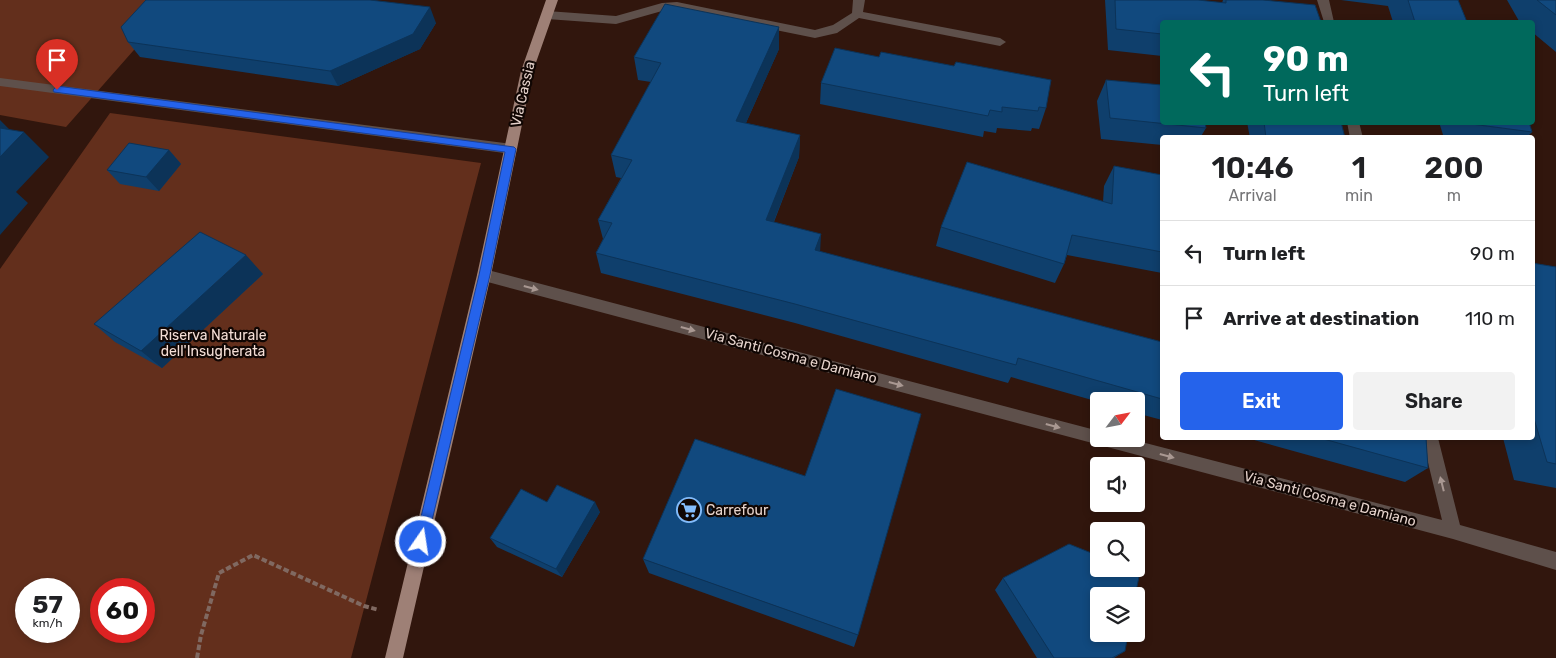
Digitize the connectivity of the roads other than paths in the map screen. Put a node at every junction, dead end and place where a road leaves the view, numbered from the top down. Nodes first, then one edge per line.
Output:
1 (552, 0) edge
2 (860, 0) edge
3 (1323, 0) edge
4 (857, 14) junction
5 (546, 15) junction
6 (1328, 20) edge
7 (1000, 42) dead end
8 (0, 82) edge
9 (511, 149) junction
10 (484, 275) junction
11 (1090, 436) edge
12 (1431, 440) edge
13 (1137, 448) edge
14 (1454, 531) junction
15 (1556, 561) edge
16 (394, 658) edge

1 - 5 main road, Via Cassia
2 - 4 street
3 - 6 street
4 - 5 street
4 - 7 street
5 - 9 main road, Via Cassia
8 - 9 street
9 - 10 main road, Via Cassia
10 -> 11 street, Via Santi Cosma e Damiano
10 - 16 main road, Via Cassia
14 -> 12 street
13 -> 14 street, Via Santi Cosma e Damiano
14 - 15 street, Via Santi Cosma e Damiano

